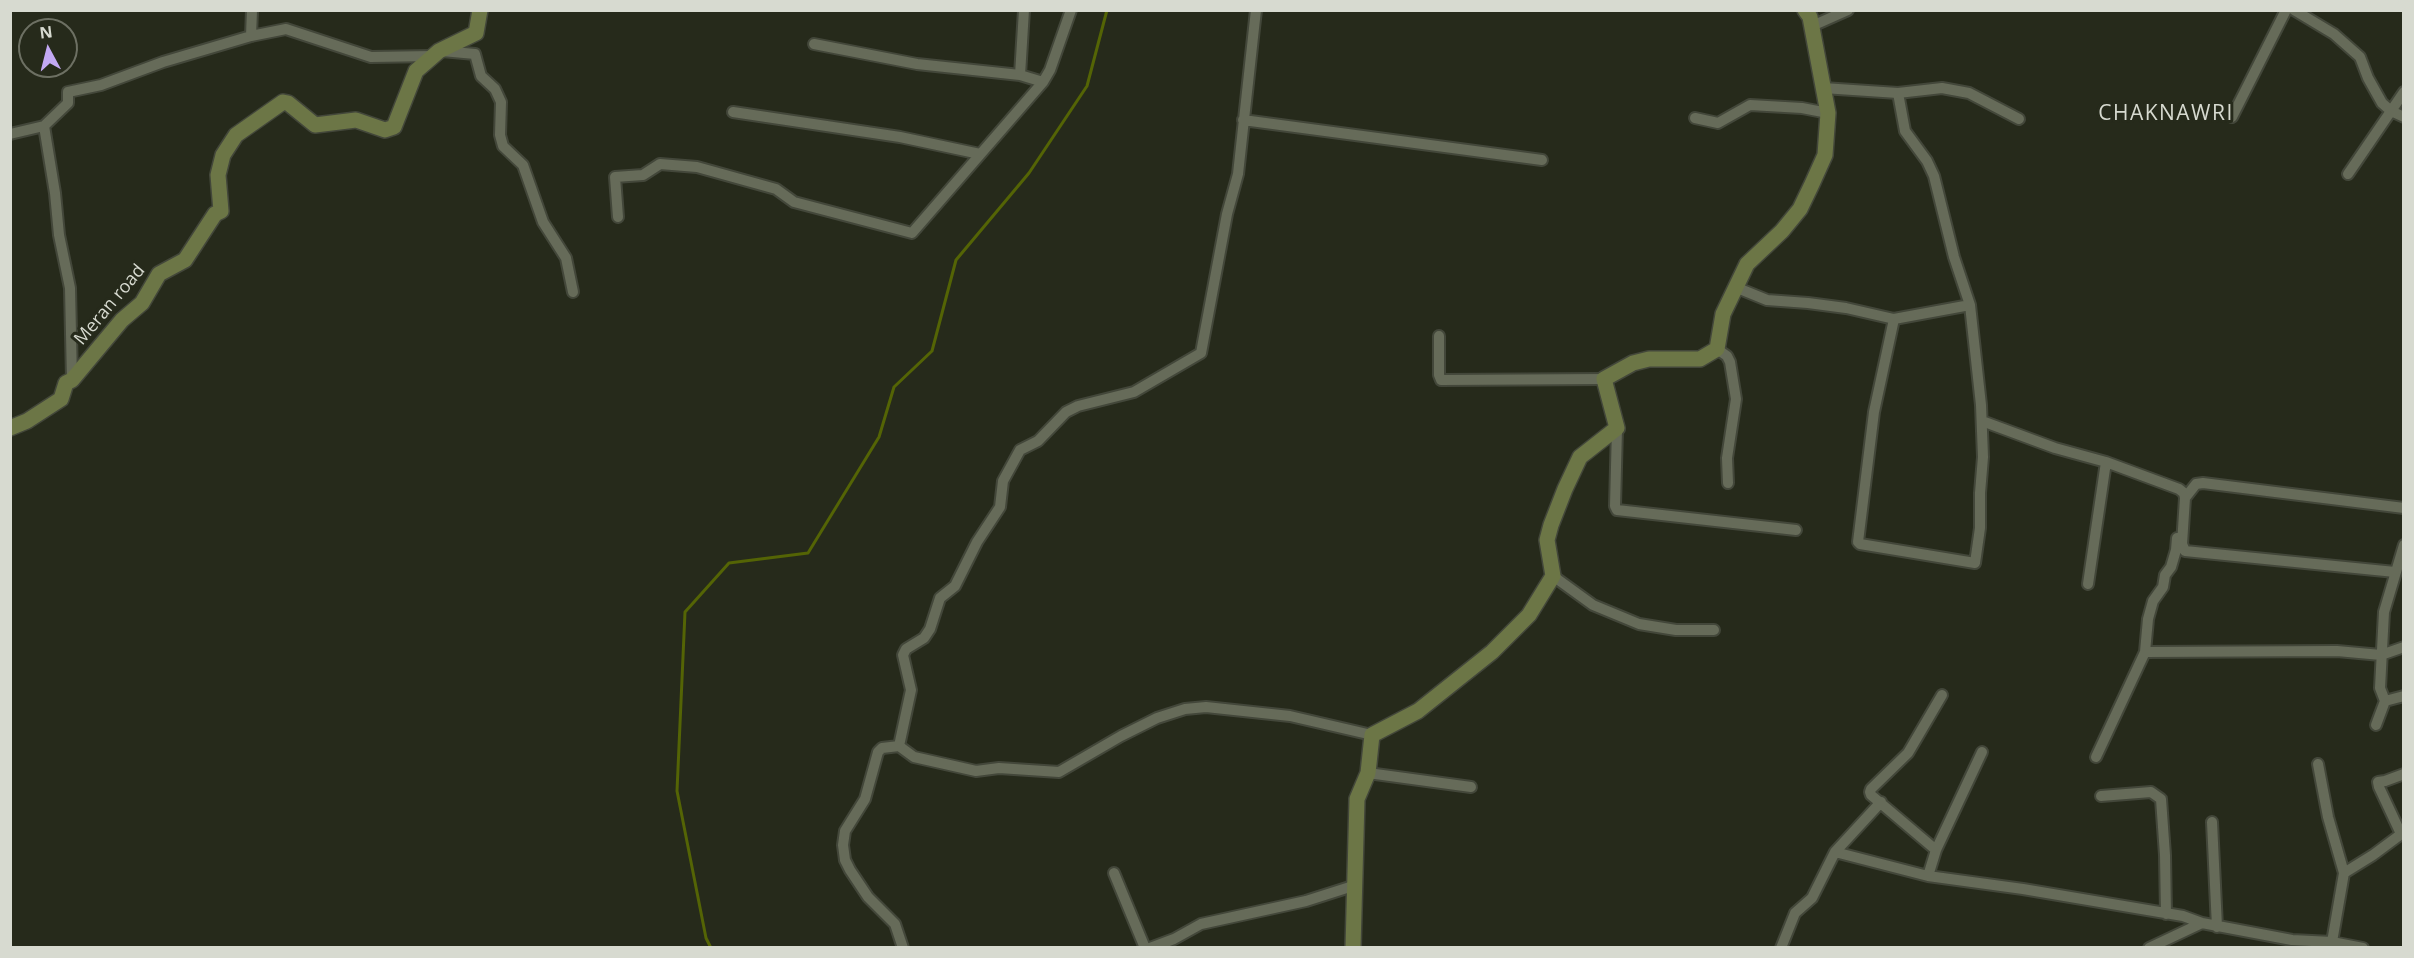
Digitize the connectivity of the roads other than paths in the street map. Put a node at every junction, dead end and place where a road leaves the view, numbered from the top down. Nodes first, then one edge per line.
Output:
1 (252, 10) edge
2 (480, 10) edge
3 (1024, 10) edge
4 (1071, 10) edge
5 (1256, 10) edge
6 (1805, 10) edge
7 (1848, 10) edge
8 (2286, 10) edge
9 (2294, 10) edge
10 (1812, 26) junction
11 (251, 36) junction
12 (814, 44) dead end
13 (436, 53) junction
14 (1020, 75) junction
15 (1043, 82) junction
16 (1823, 88) junction
17 (2403, 92) edge
18 (1898, 93) junction
19 (2391, 111) junction
20 (733, 112) dead end
21 (1828, 113) junction
22 (2232, 117) dead end
23 (2403, 117) edge
24 (1695, 118) dead end
25 (2019, 119) dead end
26 (1243, 120) junction
27 (44, 126) junction
28 (10, 134) edge
29 (980, 154) junction
30 (1542, 160) dead end
31 (2348, 174) dead end
32 (618, 217) dead end
33 (1735, 287) junction
34 (573, 292) dead end
35 (1970, 305) junction
36 (1894, 319) junction
37 (1439, 336) dead end
38 (1717, 349) junction
39 (1604, 379) junction
40 (72, 381) junction
41 (1982, 421) junction
42 (10, 428) edge
43 (1617, 428) junction
44 (2106, 462) junction
45 (1728, 483) dead end
46 (2182, 494) junction
47 (2403, 508) edge
48 (1796, 530) dead end
49 (2403, 545) edge
50 (2395, 572) junction
51 (1553, 576) junction
52 (2088, 584) dead end
53 (1714, 630) dead end
54 (2403, 647) edge
55 (2145, 652) junction
56 (2381, 655) junction
57 (1942, 695) dead end
58 (2403, 696) edge
59 (2385, 701) junction
60 (2376, 725) dead end
61 (1372, 735) junction
62 (899, 746) junction
63 (1982, 752) dead end
64 (2096, 757) dead end
65 (2318, 764) dead end
66 (1368, 772) junction
67 (2403, 774) edge
68 (1471, 787) dead end
69 (2101, 796) dead end
70 (1881, 802) junction
71 (2212, 822) dead end
72 (2402, 833) edge
73 (1936, 850) junction
74 (1835, 852) junction
75 (1114, 873) dead end
76 (2344, 873) junction
77 (1928, 876) junction
78 (1353, 886) junction
79 (2166, 914) junction
80 (2202, 923) junction
81 (2217, 927) junction
82 (2332, 942) junction
83 (2291, 944) edge
84 (903, 948) edge
85 (1145, 948) edge
86 (1150, 948) edge
87 (1353, 948) edge
88 (1780, 948) edge
89 (2149, 948) edge
90 (2363, 948) edge

1 - 11 street
2 - 13 street, Meran road
3 - 14 street
4 - 15 street
5 - 26 street
6 - 10 street
7 - 10 street
8 - 22 street
9 - 19 street
10 - 16 street
11 - 13 street
11 - 27 street
12 - 14 street
13 - 34 street
13 - 40 street, Meran road
14 - 15 street
15 - 29 street
16 - 18 street
16 - 21 street
17 - 19 street
18 - 25 street
18 - 35 street
19 - 23 street
19 - 31 street
20 - 29 street
21 - 24 street
21 - 33 street
26 - 30 street
26 - 62 street
27 - 28 street
27 - 40 street
29 - 32 street
33 - 36 street
33 - 38 street
35 - 36 street
35 - 41 street
36 - 41 street
37 - 39 street
38 - 39 street
38 - 45 street
39 - 43 street
40 - 42 street, Meran road
41 - 44 street
43 - 48 street
43 - 51 street
44 - 46 street
44 - 52 street
46 - 47 street
46 - 50 street
46 - 55 street
49 - 50 street
50 - 56 street
51 - 53 street
51 - 61 street
54 - 56 street
55 - 56 street
55 - 64 street
56 - 59 street
57 - 70 street
58 - 59 street
59 - 60 street
61 - 62 street
61 - 66 street
62 - 84 street
63 - 73 street
65 - 76 street
66 - 68 street
66 - 78 street
67 - 72 street
69 - 79 street
70 - 73 street
70 - 74 street
71 - 81 street
72 - 76 street
73 - 77 street
74 - 77 street
74 - 88 street
75 - 85 street
76 - 82 street
77 - 79 street
78 - 86 street
78 - 87 street
79 - 80 street
80 - 81 street
80 - 89 street
81 - 83 street
82 - 83 street
82 - 90 street

